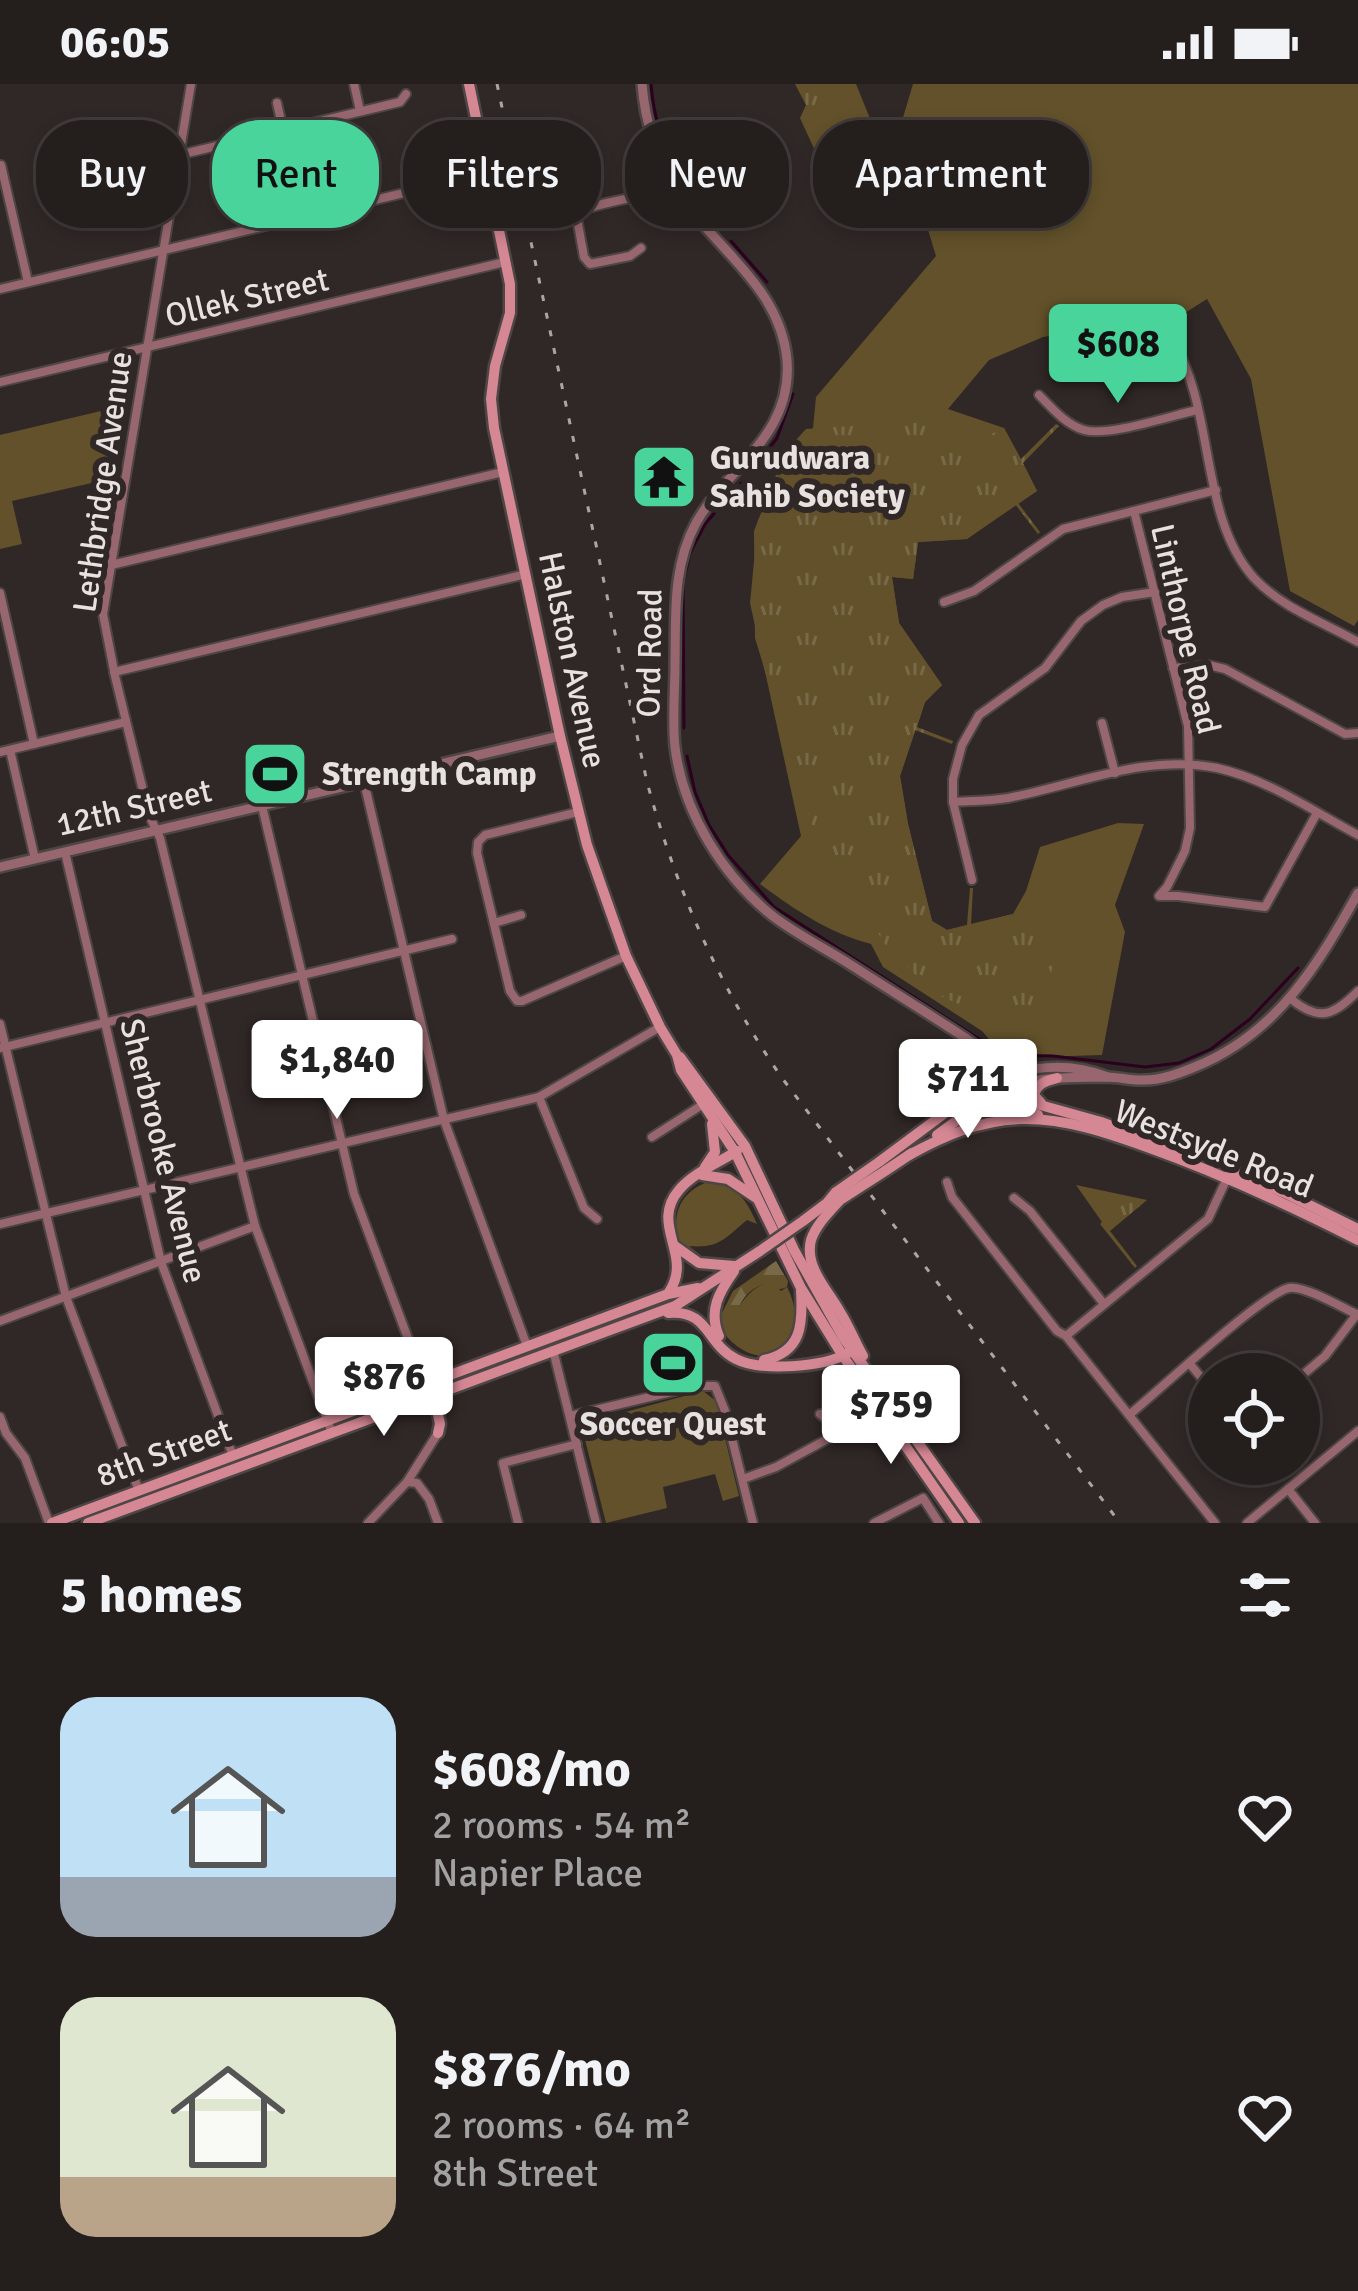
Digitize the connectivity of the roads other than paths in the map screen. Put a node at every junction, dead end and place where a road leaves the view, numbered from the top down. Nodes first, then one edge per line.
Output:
1 (191, 84) edge
2 (354, 84) edge
3 (469, 84) edge
4 (642, 84) edge
5 (406, 94) dead end
6 (277, 103) dead end
7 (360, 111) junction
8 (185, 120) edge
9 (281, 120) edge
10 (324, 120) edge
11 (477, 120) edge
12 (647, 120) edge
13 (1, 165) edge
14 (403, 193) edge
15 (625, 200) edge
16 (167, 228) edge
17 (499, 228) edge
18 (709, 228) edge
19 (641, 248) dead end
20 (163, 250) junction
21 (506, 261) junction
22 (28, 282) junction
23 (0, 289) edge
24 (1172, 340) dead end
25 (146, 347) junction
26 (0, 382) edge
27 (1039, 394) dead end
28 (1197, 410) junction
29 (503, 472) junction
30 (1216, 490) junction
31 (1135, 511) junction
32 (111, 565) junction
33 (526, 574) junction
34 (1155, 592) junction
35 (0, 593) edge
36 (944, 602) dead end
37 (1358, 642) edge
38 (1173, 668) junction
39 (114, 672) junction
40 (126, 722) junction
41 (1102, 723) dead end
42 (1358, 734) edge
43 (560, 736) junction
44 (34, 744) junction
45 (5, 751) edge
46 (1189, 765) junction
47 (1114, 773) junction
48 (364, 782) junction
49 (953, 802) junction
50 (262, 806) junction
51 (578, 812) junction
52 (1317, 813) junction
53 (157, 831) junction
54 (1358, 835) edge
55 (65, 852) junction
56 (34, 859) junction
57 (0, 867) edge
58 (972, 880) dead end
59 (1358, 893) edge
60 (520, 915) dead end
61 (494, 923) junction
62 (452, 939) dead end
63 (404, 951) junction
64 (626, 956) junction
65 (303, 975) junction
66 (1358, 992) edge
67 (1291, 999) junction
68 (200, 1000) junction
69 (105, 1023) junction
70 (0, 1024) edge
71 (660, 1027) junction
72 (3, 1048) edge
73 (1003, 1075) junction
74 (1108, 1077) junction
75 (1057, 1078) junction
76 (1010, 1088) junction
77 (539, 1097) junction
78 (707, 1101) junction
79 (1048, 1109) junction
80 (711, 1116) junction
81 (444, 1120) junction
82 (1064, 1123) junction
83 (652, 1137) dead end
84 (341, 1144) junction
85 (740, 1149) junction
86 (909, 1154) junction
87 (882, 1166) junction
88 (241, 1167) junction
89 (698, 1174) junction
90 (1229, 1174) junction
91 (946, 1182) dead end
92 (144, 1190) junction
93 (834, 1198) junction
94 (1014, 1198) dead end
95 (761, 1202) junction
96 (46, 1213) junction
97 (597, 1219) dead end
98 (0, 1224) edge
99 (255, 1226) junction
100 (1358, 1229) edge
101 (1358, 1240) edge
102 (674, 1246) junction
103 (161, 1262) junction
104 (737, 1266) junction
105 (701, 1287) junction
106 (801, 1288) junction
107 (668, 1294) junction
108 (66, 1297) junction
109 (1104, 1304) junction
110 (1357, 1314) edge
111 (646, 1317) junction
112 (0, 1321) edge
113 (1066, 1336) junction
114 (552, 1344) junction
115 (527, 1346) junction
116 (847, 1353) junction
117 (1203, 1353) edge
118 (1320, 1360) edge
119 (818, 1364) junction
120 (1188, 1366) edge
121 (425, 1384) junction
122 (861, 1384) junction
123 (420, 1401) junction
124 (887, 1401) junction
125 (820, 1414) dead end
126 (1129, 1415) junction
127 (570, 1416) junction
128 (0, 1417) edge
129 (330, 1427) junction
130 (1358, 1431) edge
131 (438, 1432) joint
132 (577, 1444) junction
133 (233, 1456) junction
134 (743, 1479) junction
135 (406, 1482) junction
136 (140, 1490) junction
137 (1288, 1490) junction
138 (103, 1515) edge
139 (50, 1523) edge
140 (88, 1523) edge
141 (368, 1523) edge
142 (437, 1523) edge
143 (518, 1523) edge
144 (596, 1523) edge
145 (753, 1523) edge
146 (874, 1523) edge
147 (939, 1523) edge
148 (959, 1523) edge
149 (975, 1523) edge
150 (1215, 1523) edge
151 (1247, 1523) edge
152 (1315, 1523) edge

1 - 8 street, Lethbridge Avenue
2 - 7 street
3 - 11 main road, Halston Avenue
4 - 12 street, Ord Road
5 - 7 street
6 - 9 street
7 - 10 street
13 - 22 street
14 - 20 street
15 - 19 street
16 - 20 street, Lethbridge Avenue
17 - 21 main road, Halston Avenue
18 - 73 street, Ord Road
20 - 22 street
20 - 25 street, Lethbridge Avenue
21 - 25 street, Ollek Street
21 - 29 main road, Halston Avenue
22 - 23 street
24 - 28 street
25 - 26 street, Ollek Street
25 - 32 street, Lethbridge Avenue
27 - 28 street
28 - 30 street
29 - 32 street
29 - 33 main road, Halston Avenue
30 - 31 street
30 - 37 street
31 - 34 street, Linthorpe Road
31 - 36 street
32 - 39 street, Lethbridge Avenue
33 - 39 street
33 - 43 main road, Halston Avenue
34 - 38 street, Linthorpe Road
34 - 49 street
35 - 44 street
38 - 42 street
38 - 46 street, Linthorpe Road
39 - 40 street, Lethbridge Avenue
40 - 44 street
40 - 53 street, Lethbridge Avenue
41 - 47 street
43 - 48 street, 12th Street
43 - 51 main road, Halston Avenue
44 - 45 street
45 - 56 street
46 - 47 street
46 - 52 street
46 - 52 street, Linthorpe Road
47 - 49 street
48 - 50 street, 12th Street
48 - 63 street
49 - 58 street
50 - 53 street, 12th Street
50 - 65 street
51 - 61 street
51 - 64 main road, Halston Avenue
52 - 54 street
53 - 55 street, 12th Street
53 - 68 street, Lethbridge Avenue
55 - 56 street, 12th Street
55 - 69 street, Sherbrooke Avenue
56 - 57 street, 12th Street
59 - 67 street
60 - 61 street
61 - 64 street
62 - 63 street
63 - 65 street
63 - 81 street
64 - 71 main road, Halston Avenue
65 - 68 street
65 - 84 street
66 - 67 street
67 - 74 street
68 - 69 street
68 - 88 street, Lethbridge Avenue
69 - 72 street
69 - 92 street, Sherbrooke Avenue
70 - 72 street
71 - 77 street
71 - 78 main road, Halston Avenue
72 - 96 street
73 - 74 street
73 - 76 main road
73 - 87 main road, 8th Street
74 - 75 street
75 - 76 street
75 - 79 main road
76 - 79 main road, Westsyde Road
76 - 82 main road
76 - 86 main road, 8th Street
77 - 81 street
77 - 97 street
78 - 80 main road, Halston Avenue
78 - 83 street
78 - 85 main road, Halston Avenue
79 - 90 main road, Westsyde Road
80 - 85 main road, Halston Avenue
80 - 89 main road
81 - 84 street
81 - 115 street
82 - 86 main road, Westsyde Road
82 - 90 main road, Westsyde Road
84 - 88 street
84 - 121 street
85 - 89 main road
85 - 95 main road, Halston Avenue
85 - 116 main road, Halston Avenue
86 - 87 main road, 8th Street
87 - 93 main road, 8th Street, bridge
88 - 92 street
88 - 99 street, Lethbridge Avenue
89 - 95 main road
89 - 102 main road
90 - 100 main road, Westsyde Road
90 - 101 main road, Westsyde Road
90 - 109 street
91 - 113 street
92 - 96 street
92 - 103 street, Sherbrooke Avenue
93 - 104 main road, 8th Street, bridge
93 - 124 main road
94 - 109 street
95 - 106 main road, Halston Avenue
96 - 98 street
96 - 108 street
99 - 103 street
99 - 129 street, Lethbridge Avenue
102 - 104 main road
102 - 107 main road
103 - 108 street
103 - 133 street, Sherbrooke Avenue
104 - 105 main road, 8th Street
104 - 106 main road
105 - 107 main road, 8th Street
105 - 111 main road, 8th Street
106 - 116 main road, Halston Avenue
107 - 114 main road, 8th Street
108 - 112 street
108 - 136 street
109 - 113 street
110 - 117 street
110 - 118 street
111 - 114 main road, 8th Street
111 - 119 main road
113 - 126 street
114 - 115 main road, 8th Street
114 - 123 main road, 8th Street
114 - 127 street
115 - 121 main road, 8th Street
116 - 119 main road
116 - 122 main road, Halston Avenue
116 - 124 main road, Halston Avenue
119 - 122 main road
120 - 126 street
121 - 129 main road, 8th Street
122 - 148 main road, Halston Avenue
123 - 129 main road, 8th Street
123 - 131 main road
124 - 149 main road, Halston Avenue
125 - 134 street
126 - 150 street
127 - 132 street
127 - 134 street
128 - 139 street
129 - 133 main road, 8th Street
129 - 138 main road, 8th Street
130 - 137 street
131 - 135 street
132 - 143 street
132 - 144 street
133 - 136 main road, 8th Street
134 - 145 street
135 - 141 street
135 - 142 street
136 - 138 main road, 8th Street
137 - 151 street
137 - 152 street
138 - 139 main road, 8th Street
138 - 140 main road, 8th Street
146 - 147 street

